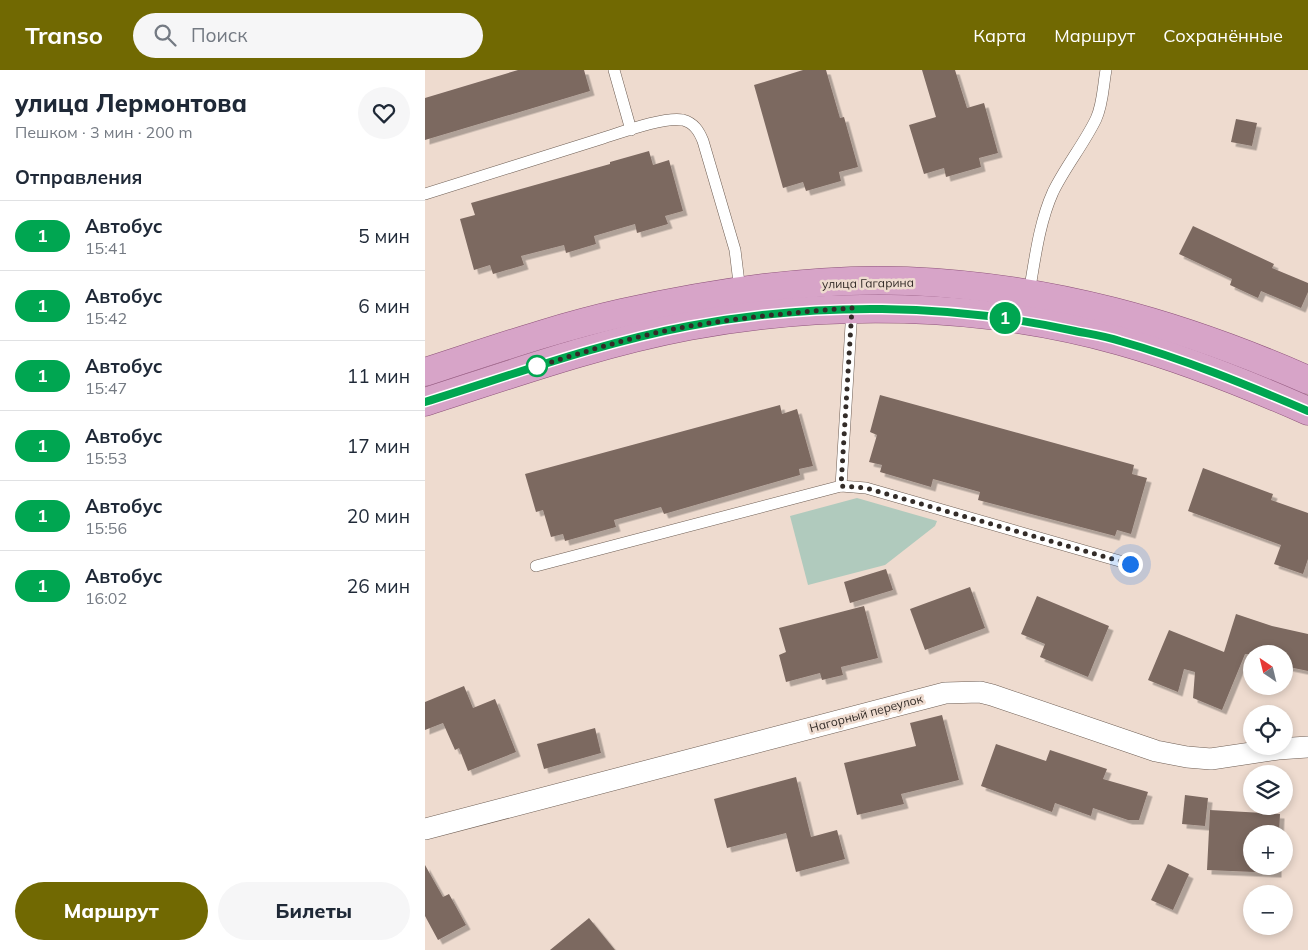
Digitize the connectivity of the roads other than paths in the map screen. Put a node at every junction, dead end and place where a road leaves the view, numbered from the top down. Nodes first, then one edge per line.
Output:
1 (614, 70) edge
2 (1106, 70) edge
3 (631, 130) junction
4 (425, 194) edge
5 (740, 291) junction
6 (1029, 293) junction
7 (852, 308) junction
8 (425, 372) edge
9 (1308, 380) edge
10 (425, 402) edge
11 (1308, 411) edge
12 (841, 486) junction
13 (1130, 564) dead end
14 (536, 566) dead end
15 (1308, 747) edge
16 (425, 829) edge

1 - 3 lane
2 - 6 lane
3 - 4 lane
3 - 5 lane
5 - 6 main road, улица Гагарина
5 - 8 main road, улица Гагарина
6 - 9 main road, улица Гагарина
7 - 10 main road, улица Гагарина
7 - 11 main road, улица Гагарина
7 - 12 lane
12 - 13 lane
12 - 14 lane
15 - 16 street, Нагорный переулок

